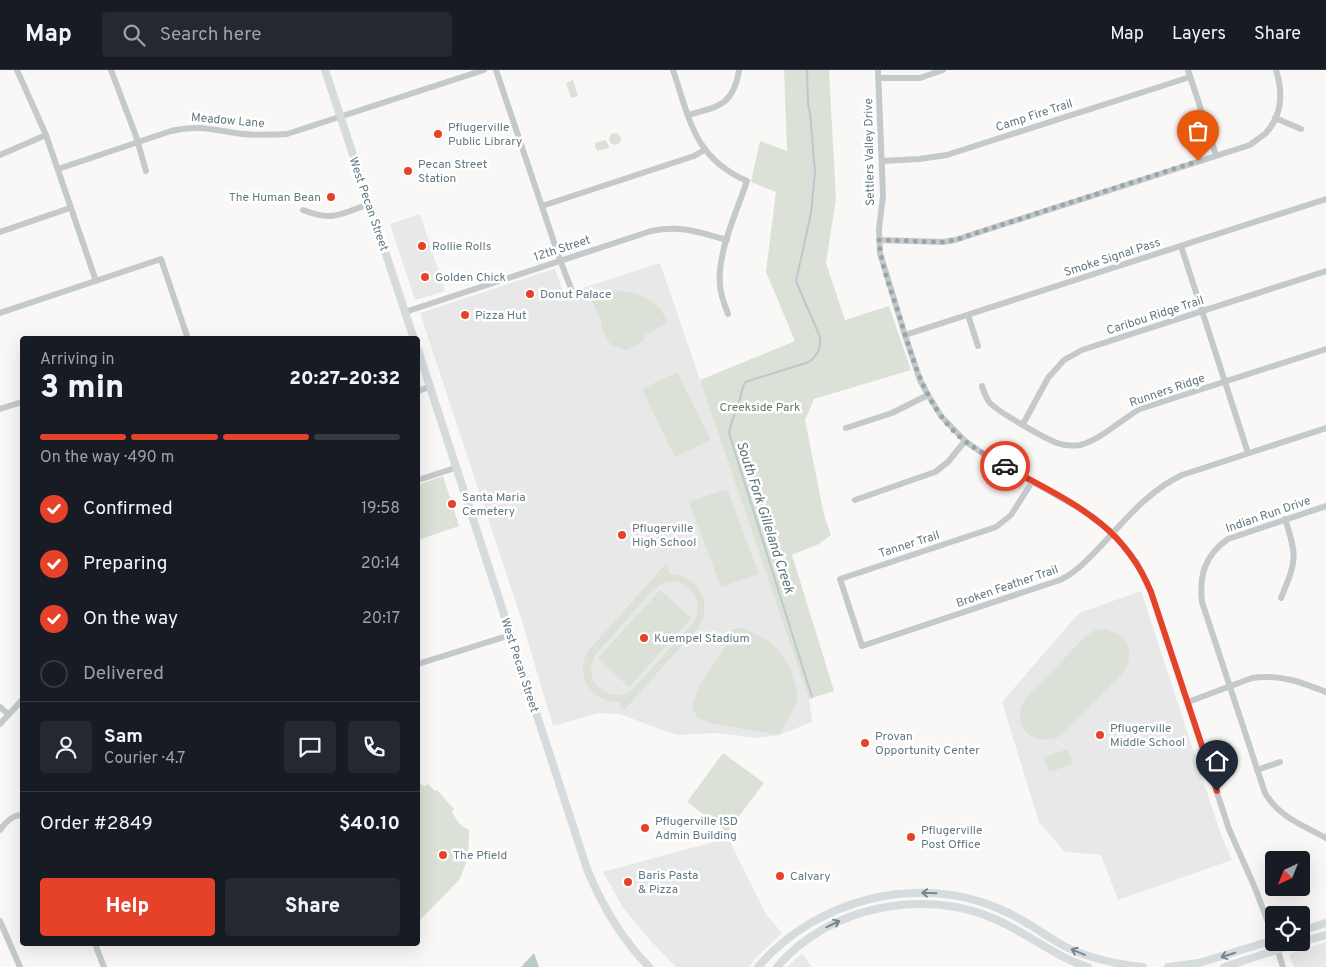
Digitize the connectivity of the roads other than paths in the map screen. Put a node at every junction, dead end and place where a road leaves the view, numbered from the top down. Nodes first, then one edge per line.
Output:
1 (17, 70) edge
2 (111, 70) edge
3 (325, 70) edge
4 (484, 70) edge
5 (496, 70) edge
6 (673, 70) edge
7 (739, 70) edge
8 (878, 70) edge
9 (943, 70) edge
10 (1276, 70) edge
11 (1189, 74) edge
12 (878, 78) junction
13 (688, 115) junction
14 (340, 116) junction
15 (1275, 118) junction
16 (1301, 129) dead end
17 (46, 135) junction
18 (138, 142) junction
19 (704, 150) junction
20 (0, 155) edge
21 (1216, 155) junction
22 (882, 161) junction
23 (58, 169) junction
24 (146, 171) dead end
25 (1326, 199) edge
26 (369, 204) junction
27 (542, 206) junction
28 (70, 208) junction
29 (303, 210) dead end
30 (0, 232) edge
31 (727, 240) junction
32 (879, 240) junction
33 (1181, 246) junction
34 (560, 260) junction
35 (1326, 272) edge
36 (96, 281) junction
37 (574, 296) dead end
38 (405, 312) junction
39 (1203, 312) junction
40 (0, 313) edge
41 (728, 314) dead end
42 (968, 315) junction
43 (905, 335) junction
44 (187, 336) edge
45 (413, 336) edge
46 (978, 346) dead end
47 (1326, 349) edge
48 (420, 357) edge
49 (1226, 382) junction
50 (982, 386) dead end
51 (429, 387) junction
52 (420, 390) edge
53 (928, 396) junction
54 (20, 403) edge
55 (0, 409) edge
56 (1023, 424) junction
57 (846, 428) dead end
58 (1326, 428) edge
59 (965, 441) junction
60 (1248, 453) junction
61 (455, 468) junction
62 (420, 479) edge
63 (1032, 482) junction
64 (855, 500) dead end
65 (1326, 506) edge
66 (1285, 519) junction
67 (1113, 533) junction
68 (1281, 598) dead end
69 (510, 635) junction
70 (862, 646) joint
71 (420, 663) edge
72 (1230, 686) junction
73 (1325, 690) edge
74 (20, 702) edge
75 (1188, 702) junction
76 (0, 707) edge
77 (8, 714) junction
78 (0, 724) edge
79 (1280, 762) dead end
80 (1257, 770) junction
81 (20, 815) edge
82 (0, 830) edge
83 (1326, 838) edge
84 (901, 893) junction
85 (985, 903) junction
86 (902, 904) junction
87 (982, 914) junction
88 (1265, 914) edge
89 (0, 921) edge
90 (1326, 923) edge
91 (1032, 926) junction
92 (1310, 928) edge
93 (1326, 935) edge
94 (1026, 936) junction
95 (1310, 939) edge
96 (785, 941) junction
97 (96, 946) edge
98 (1265, 946) edge
99 (1265, 948) edge
100 (794, 950) junction
101 (1278, 951) edge
102 (1125, 966) edge
103 (20, 967) edge
104 (104, 967) edge
105 (650, 967) edge
106 (758, 967) edge
107 (777, 967) edge
108 (1088, 967) edge
109 (1143, 967) edge
110 (1168, 967) edge
111 (1224, 967) edge
112 (1283, 967) edge

1 - 17 street
2 - 18 street
3 - 14 main road, West Pecan Street
4 - 14 street, Meadow Lane
5 - 27 street
6 - 13 street
7 - 13 street
8 - 12 street, Settlers Valley Drive
9 - 12 street
10 - 15 street
11 - 21 street
11 - 22 street, Camp Fire Trail
12 - 22 street, Settlers Valley Drive
13 - 19 street
14 - 18 street, Meadow Lane
14 - 26 main road, West Pecan Street
15 - 16 street
15 - 21 street
17 - 20 street
17 - 23 street
18 - 23 street, Meadow Lane
18 - 24 street
19 - 27 street
19 - 31 street
21 - 32 street
22 - 32 street, Settlers Valley Drive
23 - 28 street
25 - 33 street, Smoke Signal Pass
26 - 29 street
26 - 38 main road, West Pecan Street
27 - 34 street
28 - 30 street
28 - 36 street
31 - 34 street, 12th Street
31 - 41 street
32 - 43 street, Settlers Valley Drive
33 - 39 street
33 - 42 street, Smoke Signal Pass
34 - 37 street
34 - 38 street, 12th Street
35 - 39 street, Caribou Ridge Trail
36 - 40 street
36 - 44 street
38 - 45 main road, West Pecan Street
39 - 49 street
39 - 56 street, Caribou Ridge Trail
42 - 43 street, Smoke Signal Pass
42 - 46 street
43 - 53 street, Settlers Valley Drive
47 - 49 street, Runners Ridge
48 - 51 main road, West Pecan Street
49 - 56 street, Runners Ridge
49 - 60 street
50 - 56 street, Runners Ridge
51 - 52 street
51 - 61 main road, West Pecan Street
53 - 57 street
53 - 59 street, Settlers Valley Drive
54 - 55 street
58 - 60 street, Broken Feather Trail
59 - 63 street, Settlers Valley Drive
59 - 64 street
60 - 67 street, Broken Feather Trail
61 - 62 street
61 - 69 main road, West Pecan Street
63 - 67 street, Settlers Valley Drive
63 - 70 street, Tanner Trail
65 - 66 street, Indian Run Drive
66 - 68 street
66 - 72 street, Indian Run Drive
67 - 70 street, Broken Feather Trail
67 - 75 street, Settlers Valley Drive
69 - 71 street
69 - 105 main road, West Pecan Street
72 - 73 street
72 - 75 street
72 - 80 street, Indian Run Drive
74 - 77 street
75 - 88 street, Settlers Valley Drive
76 - 77 street
77 - 78 street
79 - 80 street
80 - 83 street, Indian Run Drive
81 - 82 street
85 -> 84 main road
84 - 86 main road
84 - 96 main road
85 - 87 main road
85 - 91 main road
86 - 87 main road
100 -> 86 main road
87 - 94 main road
89 - 103 street
90 - 92 main road
91 - 94 main road
102 -> 91 main road
93 - 95 main road
94 - 108 main road
96 - 100 main road
96 - 106 main road
97 - 104 street
98 -> 110 main road
99 - 111 main road
100 - 107 main road
101 - 112 street, Settlers Valley Drive
102 - 109 main road

